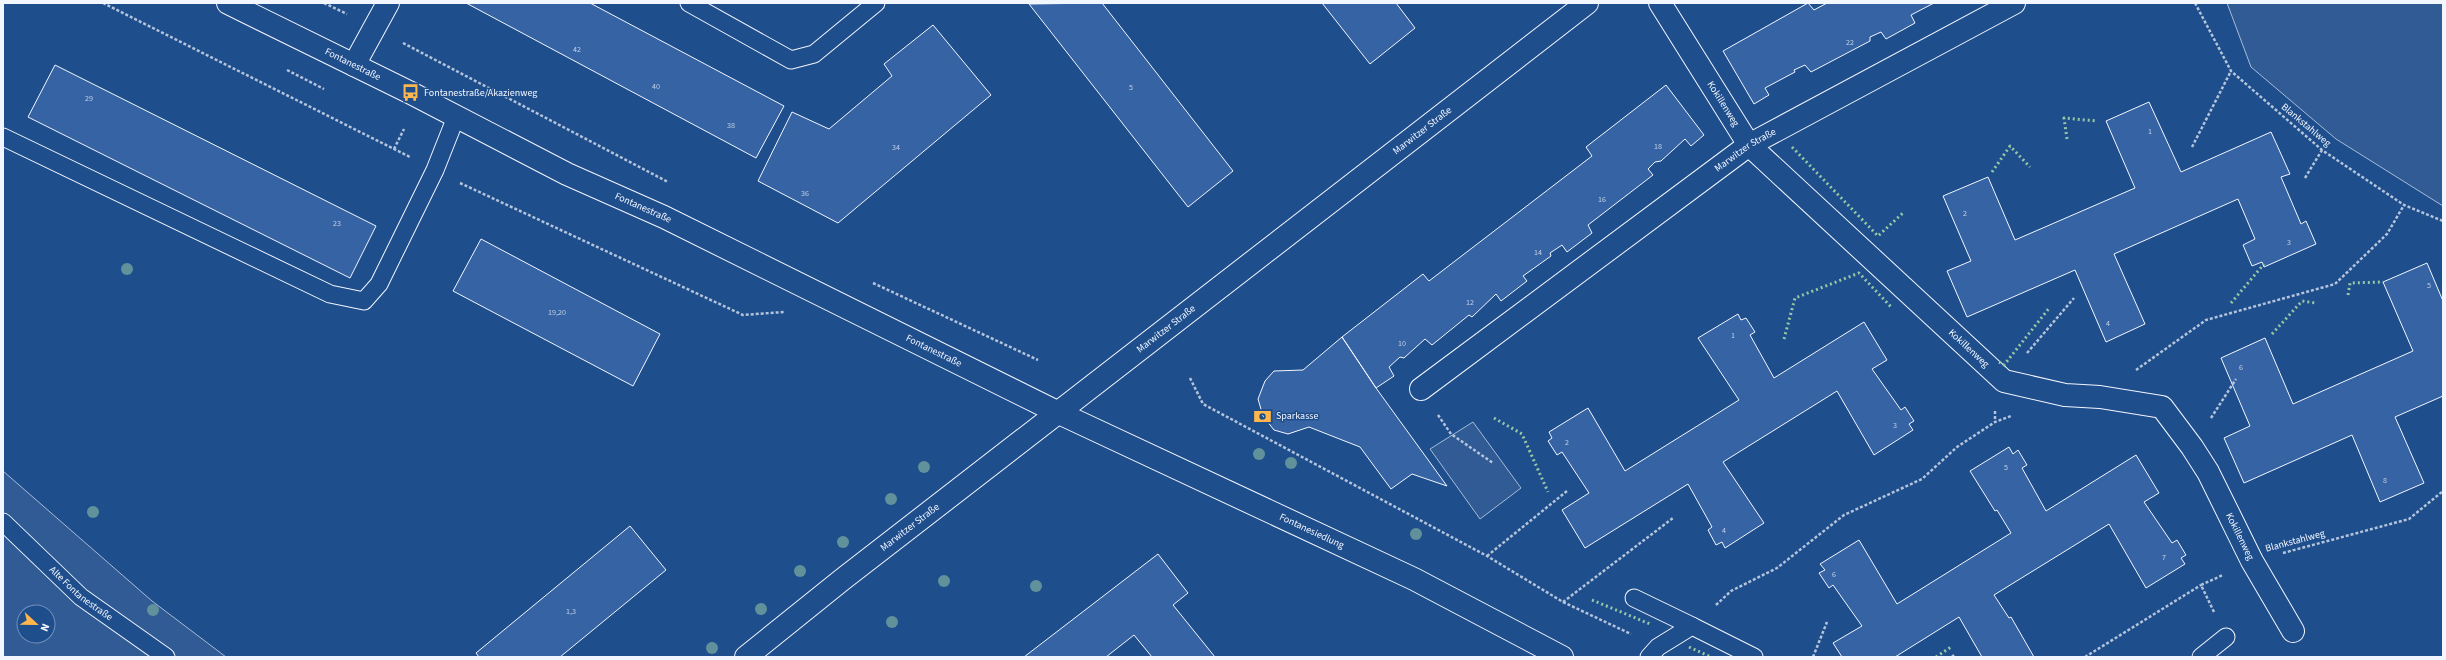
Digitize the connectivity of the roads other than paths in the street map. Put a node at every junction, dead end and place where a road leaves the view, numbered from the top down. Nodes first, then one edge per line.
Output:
1 (228, 3) edge
2 (388, 3) edge
3 (689, 3) edge
4 (876, 3) edge
5 (1588, 3) edge
6 (1660, 3) edge
7 (2014, 3) edge
8 (354, 65) junction
9 (456, 117) junction
10 (3, 137) edge
11 (1749, 145) junction
12 (1421, 389) road end
13 (1059, 413) junction
14 (3, 522) edge
15 (1634, 598) dead end
16 (1692, 626) junction
17 (2293, 631) dead end
18 (2226, 638) road end
19 (1653, 652) edge
20 (166, 657) edge
21 (746, 657) edge
22 (1562, 657) edge
23 (1754, 657) edge
24 (2201, 657) edge

1 - 8 street, Fontanestraße
2 - 8 street
3 - 4 lane
5 - 13 street, Marwitzer Straße
6 - 11 street, Kokillenweg
7 - 11 street, Marwitzer Straße
8 - 9 street, Fontanestraße
9 - 10 lane
9 - 13 street, Fontanestraße
11 - 12 street, Marwitzer Straße
11 - 17 street, Kokillenweg
13 - 21 street, Marwitzer Straße
13 - 22 street, Fontanesiedlung
14 - 20 lane, Alte Fontanestraße
15 - 16 lane
16 - 19 lane
16 - 23 lane
18 - 24 lane

